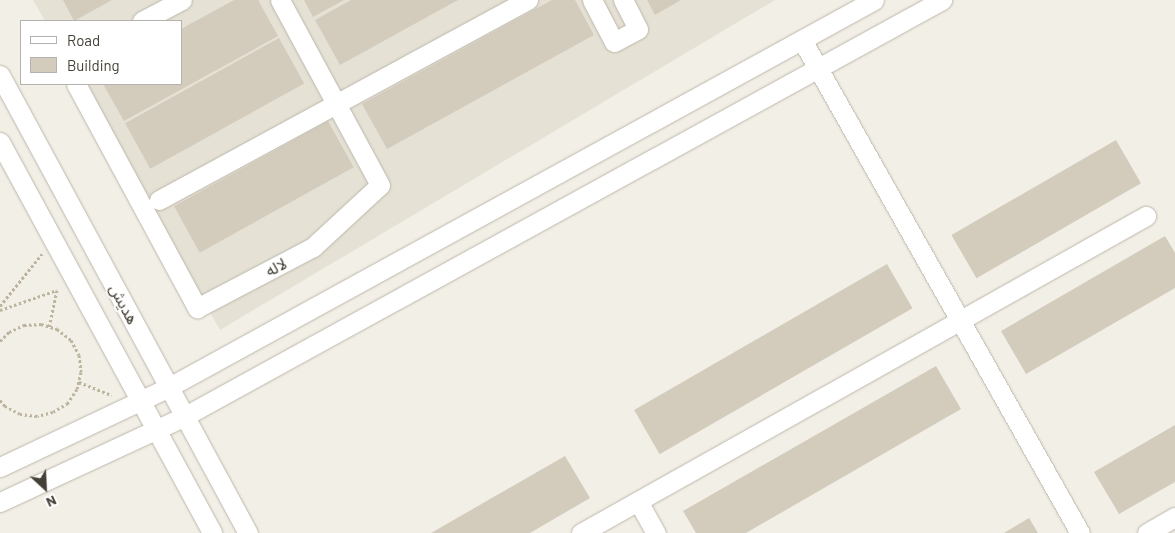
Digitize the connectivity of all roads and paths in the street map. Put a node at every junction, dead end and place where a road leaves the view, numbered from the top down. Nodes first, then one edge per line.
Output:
1 (182, 0) edge
2 (280, 0) edge
3 (528, 0) edge
4 (592, 0) edge
5 (622, 0) edge
6 (874, 0) edge
7 (942, 0) edge
8 (144, 20) edge
9 (802, 40) junction
10 (818, 68) junction
11 (0, 75) edge
12 (77, 85) edge
13 (336, 103) junction
14 (0, 142) edge
15 (159, 200) dead end
16 (1146, 216) dead end
17 (54, 240) junction
18 (0, 306) edge
19 (0, 310) edge
20 (960, 320) junction
21 (49, 327) junction
22 (0, 340) edge
23 (79, 382) junction
24 (169, 387) junction
25 (0, 400) edge
26 (137, 402) junction
27 (185, 416) junction
28 (156, 430) junction
29 (0, 466) edge
30 (638, 501) junction
31 (0, 502) edge
32 (1175, 517) edge
33 (212, 533) edge
34 (248, 533) edge
35 (581, 533) edge
36 (656, 533) edge
37 (1080, 533) edge
38 (1147, 533) edge

1 - 8 street
2 - 13 street, لاله
3 - 13 street
4 - 5 street
6 - 9 street
7 - 10 street
9 - 10 street
9 - 24 street
10 - 20 street
10 - 27 street
11 - 24 street, هدیش
12 - 13 street, لاله
13 - 15 street
14 - 17 street, هدیش
16 - 20 street
17 - 18 path
17 - 26 street, هدیش
19 - 21 path
20 - 30 street
20 - 37 street
21 - 22 path
21 - 23 path
23 - 25 path
23 - 26 path
24 - 26 street
24 - 27 street, هدیش
26 - 28 street, هدیش
26 - 29 street
27 - 28 street
27 - 34 street, هدیش
28 - 31 street
28 - 33 street, هدیش
30 - 35 street
30 - 36 street
32 - 38 street

